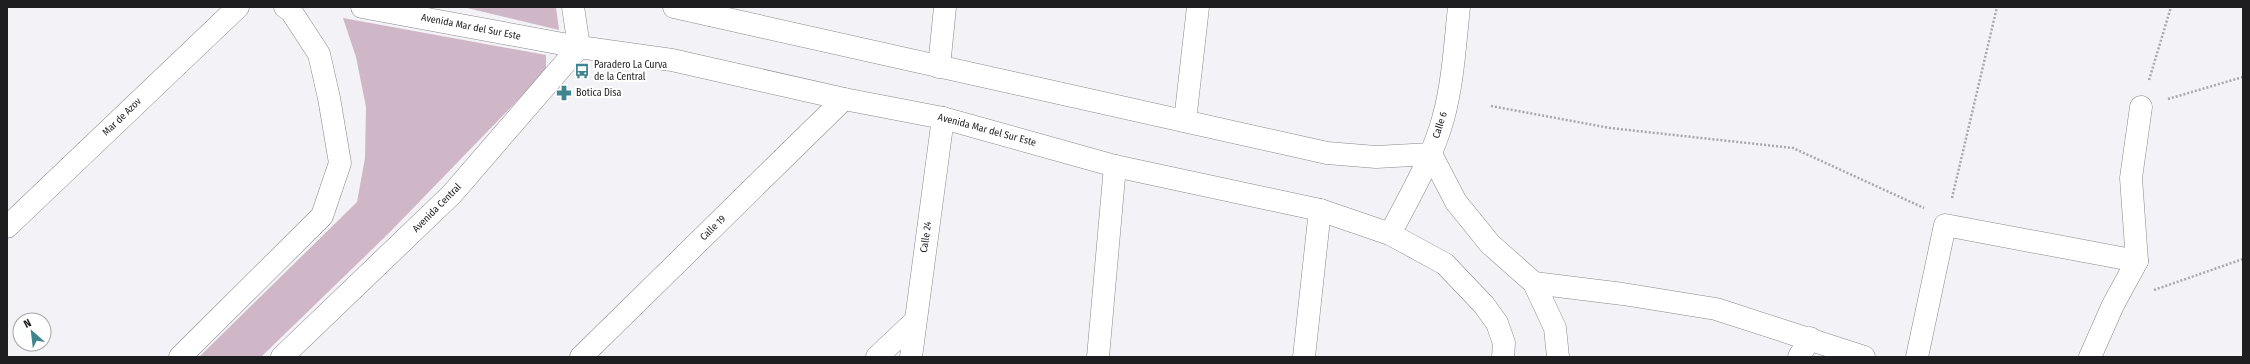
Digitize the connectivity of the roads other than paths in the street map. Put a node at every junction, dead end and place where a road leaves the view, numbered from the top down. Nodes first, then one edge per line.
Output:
1 (238, 7) edge
2 (285, 7) edge
3 (362, 7) edge
4 (573, 7) edge
5 (945, 7) edge
6 (1198, 7) edge
7 (1459, 7) edge
8 (685, 8) edge
9 (579, 48) junction
10 (939, 67) junction
11 (844, 99) junction
12 (2141, 107) road end
13 (943, 118) junction
14 (1185, 121) junction
15 (1431, 154) junction
16 (1115, 166) junction
17 (1320, 210) junction
18 (7, 227) edge
19 (1390, 234) junction
20 (2137, 261) junction
21 (1534, 283) junction
22 (915, 321) junction
23 (1805, 348) edge
24 (180, 357) edge
25 (282, 357) edge
26 (581, 357) edge
27 (878, 357) edge
28 (911, 357) edge
29 (1098, 357) edge
30 (1304, 357) edge
31 (1503, 357) edge
32 (1558, 357) edge
33 (1864, 357) edge
34 (1916, 357) edge
35 (2090, 357) edge

1 - 18 street, Mar de Azov
2 - 24 street
3 - 9 street, Avenida Mar del Sur Este
4 - 9 street
5 - 10 street
6 - 14 street
7 - 15 street, Calle 6
8 - 10 street
9 - 11 street, Avenida Mar del Sur Este
9 - 25 street, Avenida Central
10 - 14 street
11 - 13 street, Avenida Mar del Sur Este
11 - 26 street, Calle 19
12 - 20 street
13 - 16 street, Avenida Mar del Sur Este
13 - 22 street, Calle 24
14 - 15 street
15 - 19 street, Calle 6
15 - 21 street
16 - 17 street, Avenida Mar del Sur Este
16 - 29 street
17 - 19 street, Avenida Mar del Sur Este
17 - 30 street
19 - 31 street, Avenida Mar del Sur Este
20 - 34 street
20 - 35 street
21 - 23 street
21 - 32 street
22 - 27 street
22 - 28 street, Calle 24
23 - 33 street

